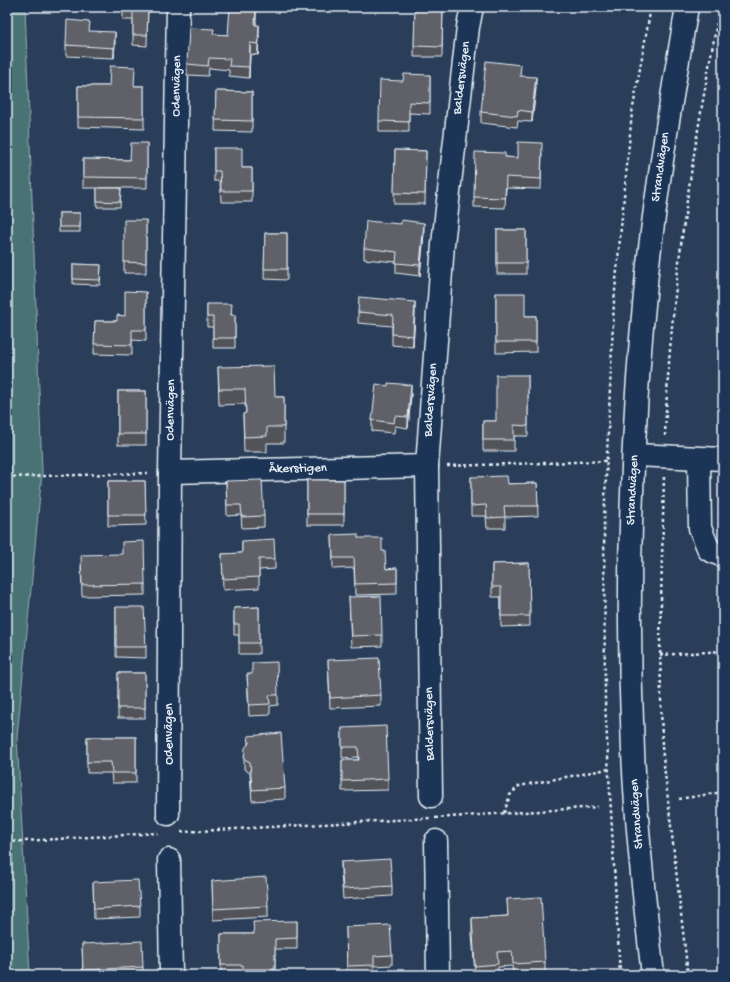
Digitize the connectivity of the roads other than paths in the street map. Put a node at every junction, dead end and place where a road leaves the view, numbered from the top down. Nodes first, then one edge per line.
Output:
1 (178, 7) edge
2 (472, 7) edge
3 (687, 7) edge
4 (635, 454) junction
5 (699, 459) junction
6 (723, 459) edge
7 (426, 466) junction
8 (170, 472) junction
9 (723, 556) edge
10 (431, 796) dead end
11 (168, 814) road end
12 (436, 841) dead end
13 (169, 860) dead end
14 (171, 975) edge
15 (438, 975) edge
16 (653, 975) edge

1 - 8 street, Odenvägen
2 - 7 street, Baldersvägen
3 - 4 street, Strandvägen
4 - 5 street
4 - 16 street, Strandvägen
5 - 6 street
5 - 9 street
7 - 8 street, Åkerstigen
7 - 10 street, Baldersvägen
8 - 11 street, Odenvägen
12 - 15 street
13 - 14 street

